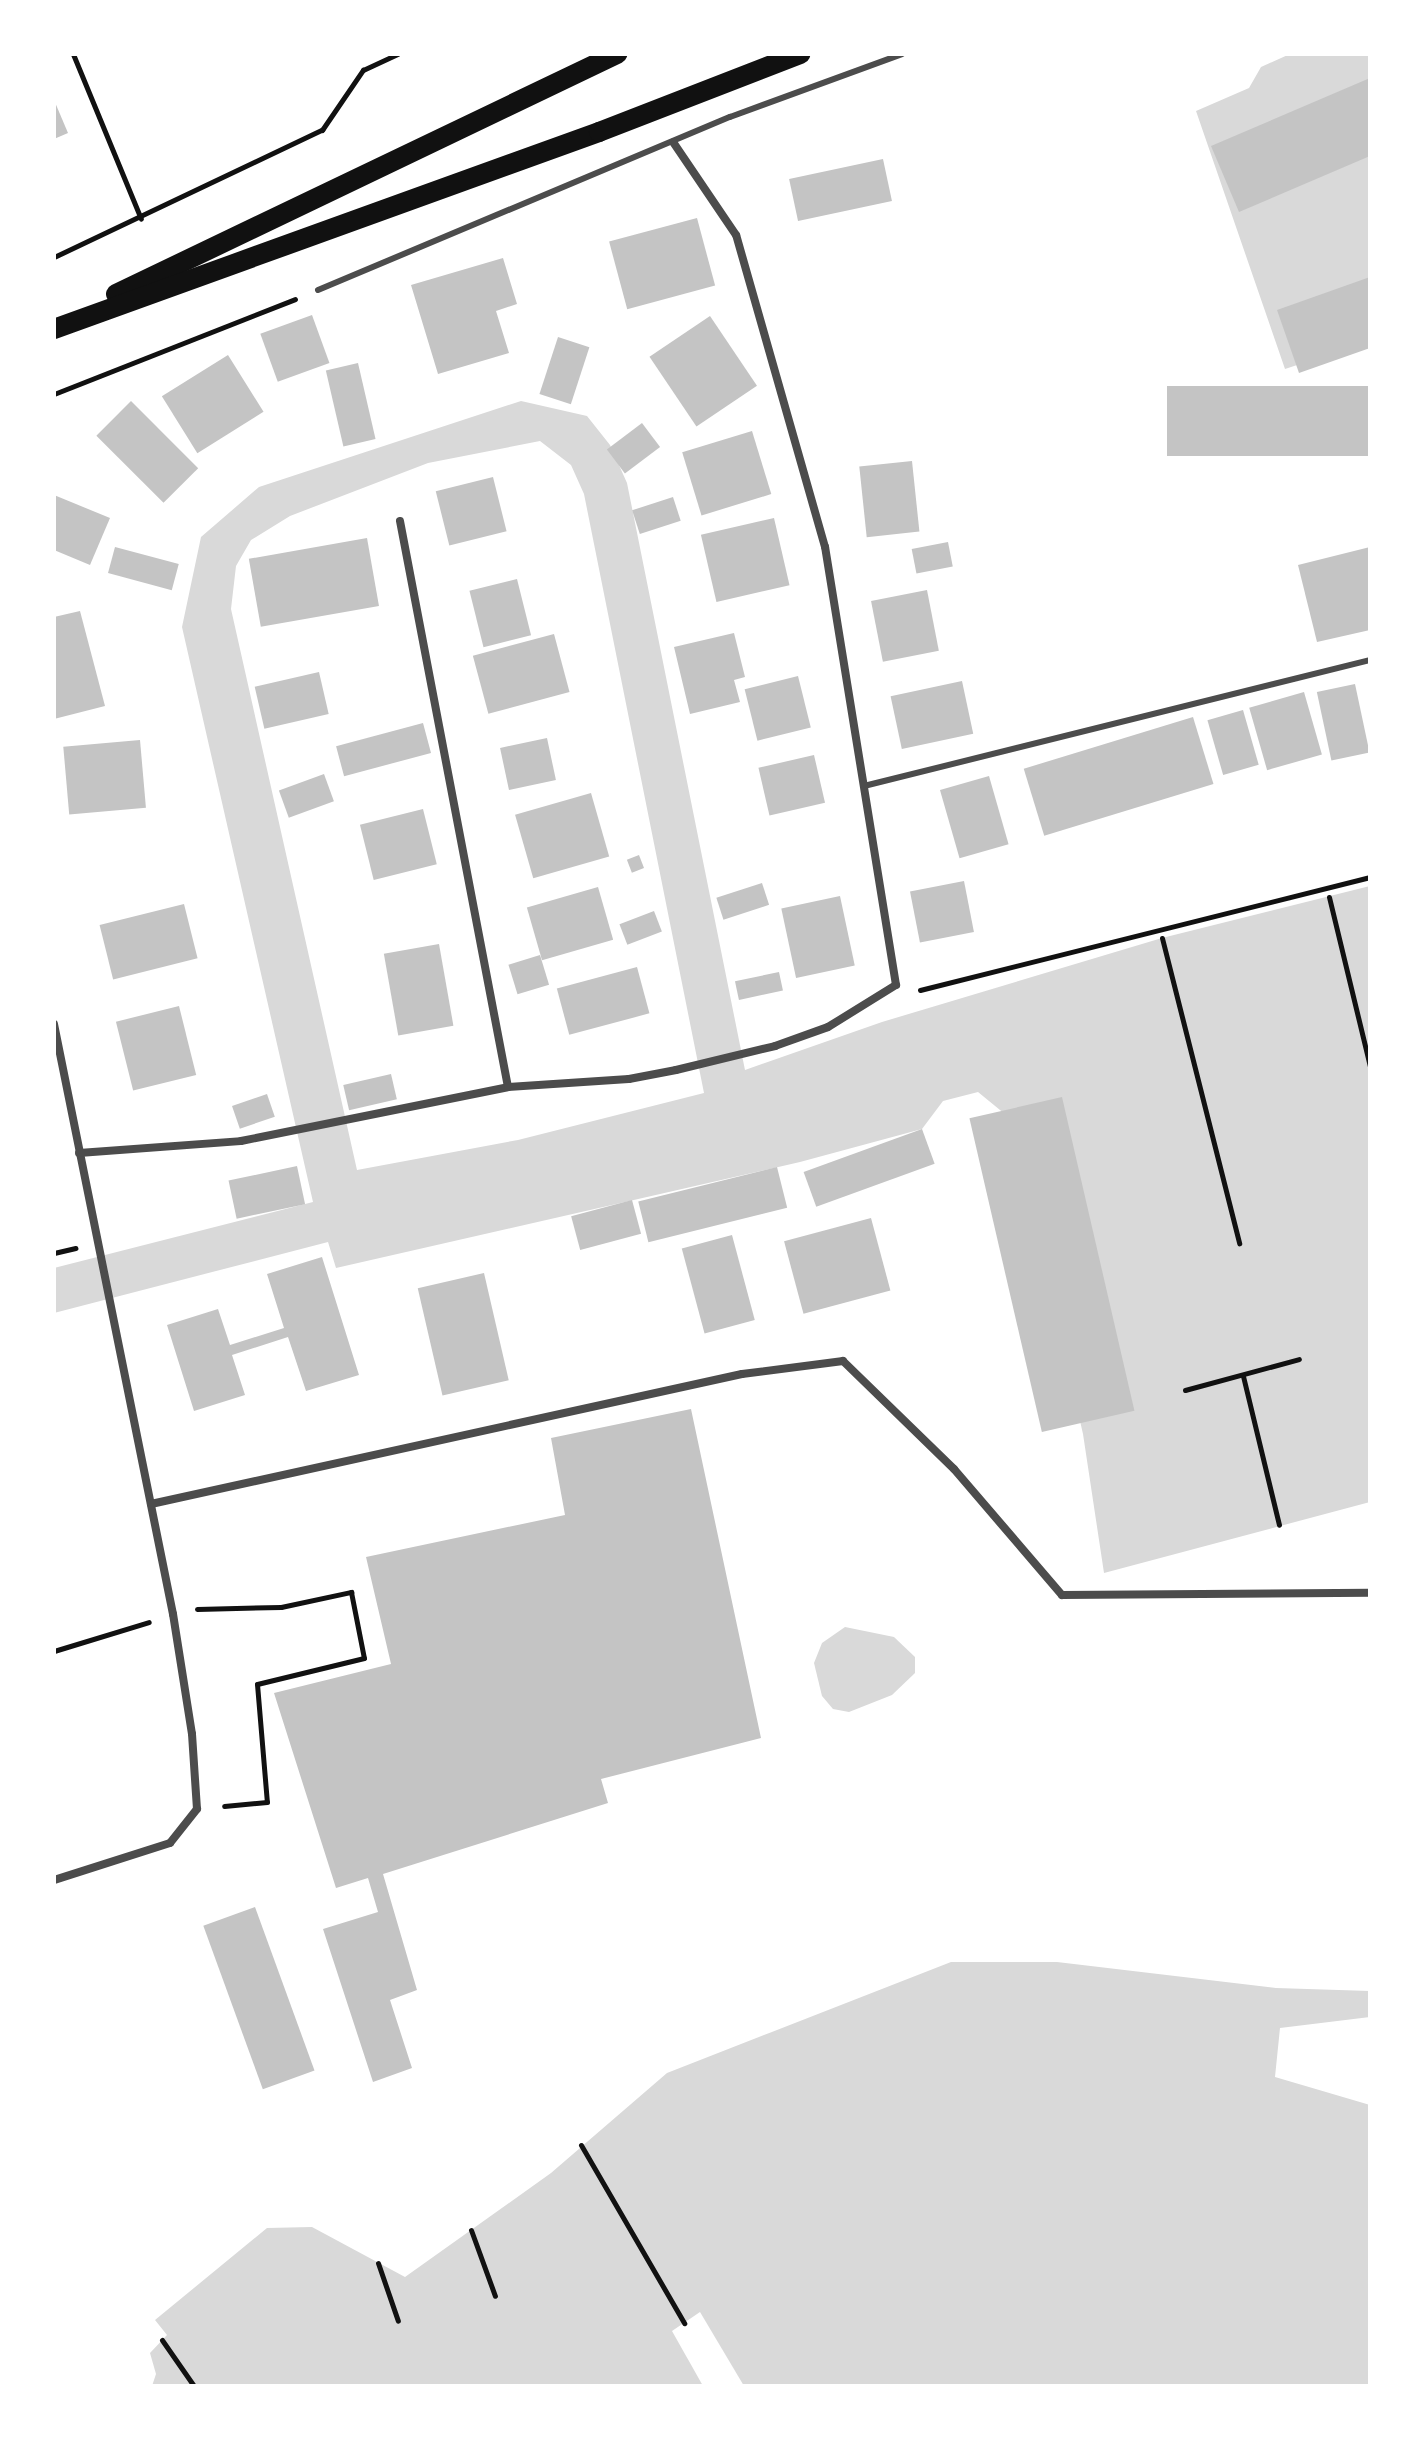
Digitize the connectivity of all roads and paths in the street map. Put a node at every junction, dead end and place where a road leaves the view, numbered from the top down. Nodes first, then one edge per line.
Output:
1 (73, 54) edge
2 (397, 54) edge
3 (617, 54) edge
4 (800, 54) edge
5 (902, 54) edge
6 (673, 142) junction
7 (141, 219) junction
8 (54, 257) edge
9 (318, 290) joint
10 (54, 326) edge
11 (54, 394) edge
12 (400, 521) dead end
13 (1370, 660) edge
14 (864, 786) junction
15 (1370, 877) edge
16 (1329, 897) dead end
17 (1162, 938) dead end
18 (896, 985) junction
19 (54, 1024) edge
20 (1370, 1066) edge
21 (508, 1087) junction
22 (79, 1153) junction
23 (1239, 1243) dead end
24 (1299, 1359) dead end
25 (1243, 1376) junction
26 (1185, 1390) dead end
27 (151, 1504) junction
28 (1279, 1525) dead end
29 (1370, 1593) edge
30 (173, 1614) junction
31 (54, 1651) edge
32 (197, 1809) junction
33 (54, 1880) edge
34 (581, 2145) dead end
35 (471, 2230) dead end
36 (378, 2263) dead end
37 (495, 2296) dead end
38 (398, 2321) dead end
39 (684, 2323) dead end
40 (162, 2340) dead end
41 (194, 2386) edge

1 - 7 path
2 - 7 path
3 - 10 main road
4 - 10 main road
5 - 6 lane
6 - 9 lane
6 - 14 street
7 - 8 path
9 - 11 path
12 - 21 street
13 - 14 lane
14 - 18 street
15 - 18 path
16 - 20 path
17 - 23 path
18 - 21 street
19 - 22 street
21 - 22 street
22 - 27 street
24 - 25 path
25 - 26 path
25 - 28 path
27 - 29 street
27 - 30 street
30 - 31 path
30 - 32 street
30 - 32 path
32 - 33 street
34 - 39 path
35 - 37 path
36 - 38 path
40 - 41 path

